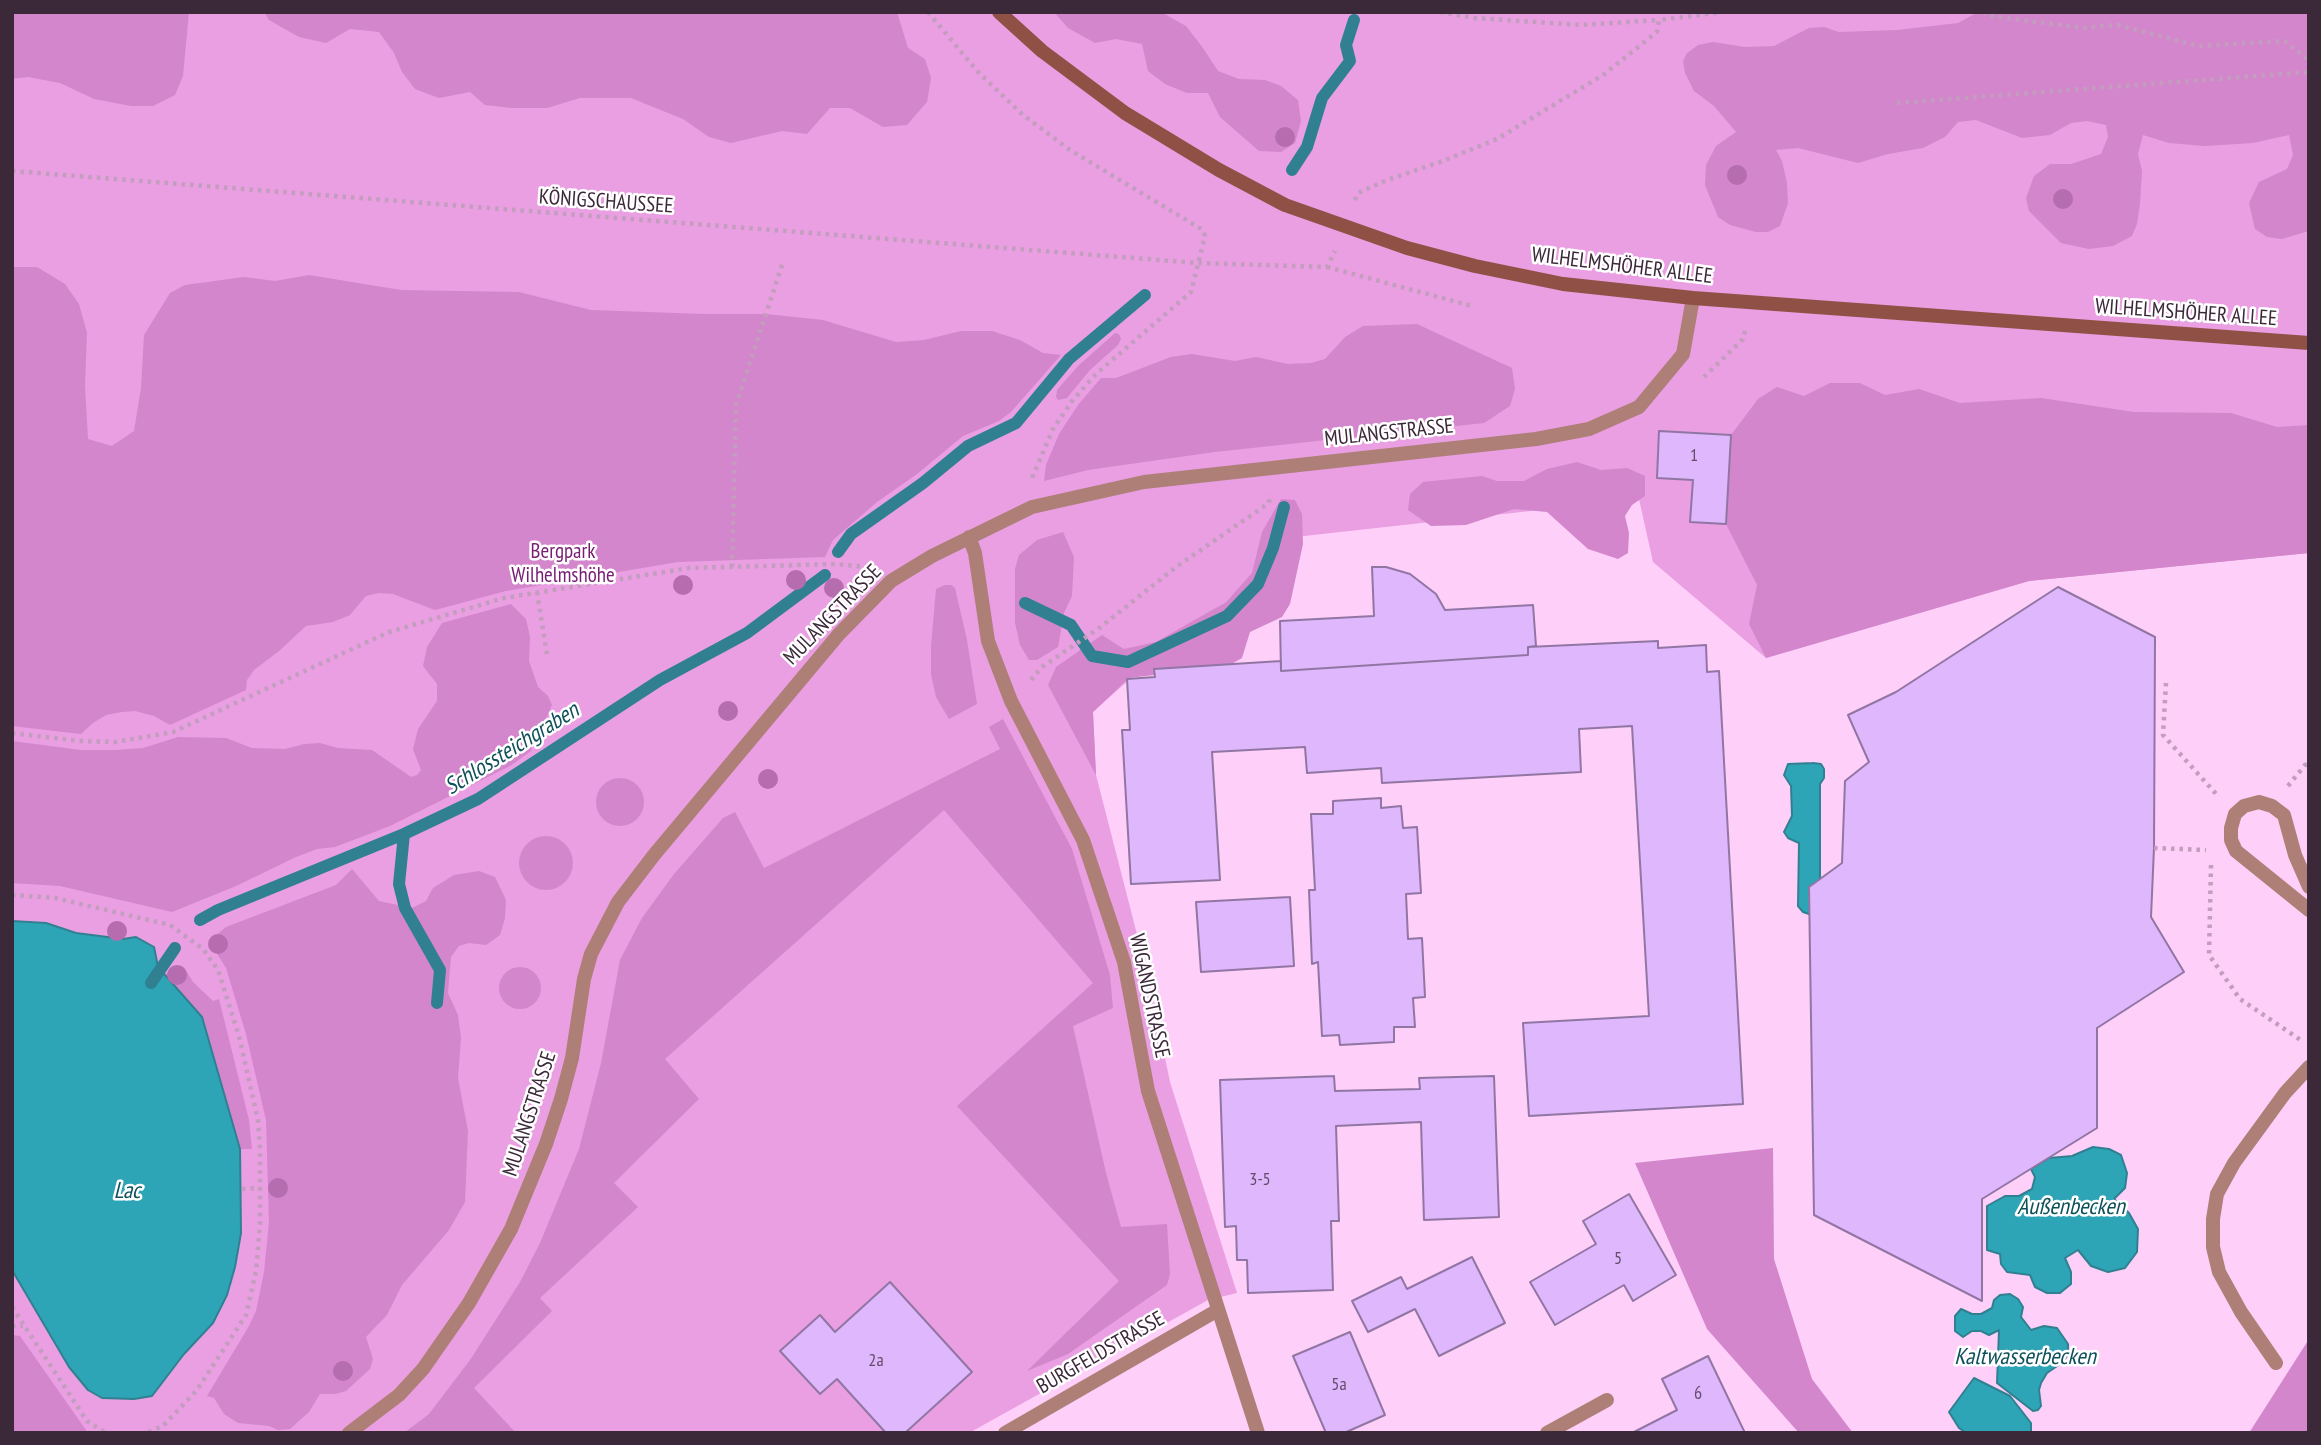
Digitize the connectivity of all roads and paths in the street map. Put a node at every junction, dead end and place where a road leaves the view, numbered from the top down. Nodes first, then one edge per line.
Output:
1 (928, 12) edge
2 (999, 12) edge
3 (1440, 12) edge
4 (1723, 12) edge
5 (1983, 12) edge
6 (1659, 20) junction
7 (2309, 60) edge
8 (2309, 72) edge
9 (1897, 103) dead end
10 (12, 172) edge
11 (1344, 227) junction
12 (783, 262) dead end
13 (1198, 263) junction
14 (1327, 267) junction
15 (1693, 298) junction
16 (1472, 306) dead end
17 (1745, 331) dead end
18 (2309, 343) edge
19 (1699, 381) dead end
20 (1282, 490) dead end
21 (1270, 491) junction
22 (1258, 493) dead end
23 (1032, 507) junction
24 (969, 537) junction
25 (732, 567) junction
26 (891, 580) junction
27 (537, 592) junction
28 (547, 654) dead end
29 (2166, 683) dead end
30 (1011, 701) junction
31 (12, 733) edge
32 (2235, 814) junction
33 (2154, 848) dead end
34 (2212, 850) junction
35 (2236, 851) junction
36 (2309, 887) edge
37 (12, 895) edge
38 (2309, 910) edge
39 (2309, 1045) edge
40 (2309, 1067) edge
41 (260, 1188) junction
42 (242, 1189) dead end
43 (12, 1307) edge
44 (1218, 1310) junction
45 (12, 1326) edge
46 (24, 1326) junction
47 (2276, 1363) dead end
48 (1607, 1401) dead end
49 (163, 1426) junction
50 (106, 1433) edge
51 (146, 1433) edge
52 (168, 1433) edge
53 (349, 1433) edge
54 (1005, 1433) edge
55 (1258, 1433) edge
56 (1547, 1433) edge

1 - 13 path
2 - 11 main road, WILHELMSHÖHER ALLEE
3 - 6 path
4 - 6 path
5 - 7 path
6 - 11 path
8 - 9 path
10 - 13 path, KÖNIGSCHAUSSEE
11 - 14 path
11 - 15 main road, WILHELMSHÖHER ALLEE
12 - 25 path
13 - 14 path, KÖNIGSCHAUSSEE
13 - 23 path
14 - 16 path, KÖNIGSCHAUSSEE
15 - 18 main road, WILHELMSHÖHER ALLEE
15 - 23 street, MULANGSTRASSE
17 - 19 path
20 - 21 path
21 - 22 path
21 - 30 path
23 - 24 street, MULANGSTRASSE
24 - 26 street, MULANGSTRASSE
24 - 30 street, WIGANDSTRASSE
25 - 26 path
25 - 27 path
26 - 53 street, MULANGSTRASSE
27 - 28 path
27 - 31 path
29 - 32 path
30 - 44 street, WIGANDSTRASSE
32 - 35 street
32 - 36 street
33 - 34 path
34 - 35 path
34 - 39 path
35 - 38 street
37 - 41 path
40 - 47 street
41 - 42 path
41 - 49 path
43 - 46 path
44 - 54 street, BURGFELDSTRASSE
44 - 55 street, WIGANDSTRASSE
45 - 46 path
46 - 50 path
48 - 56 street
49 - 51 path
49 - 52 path

